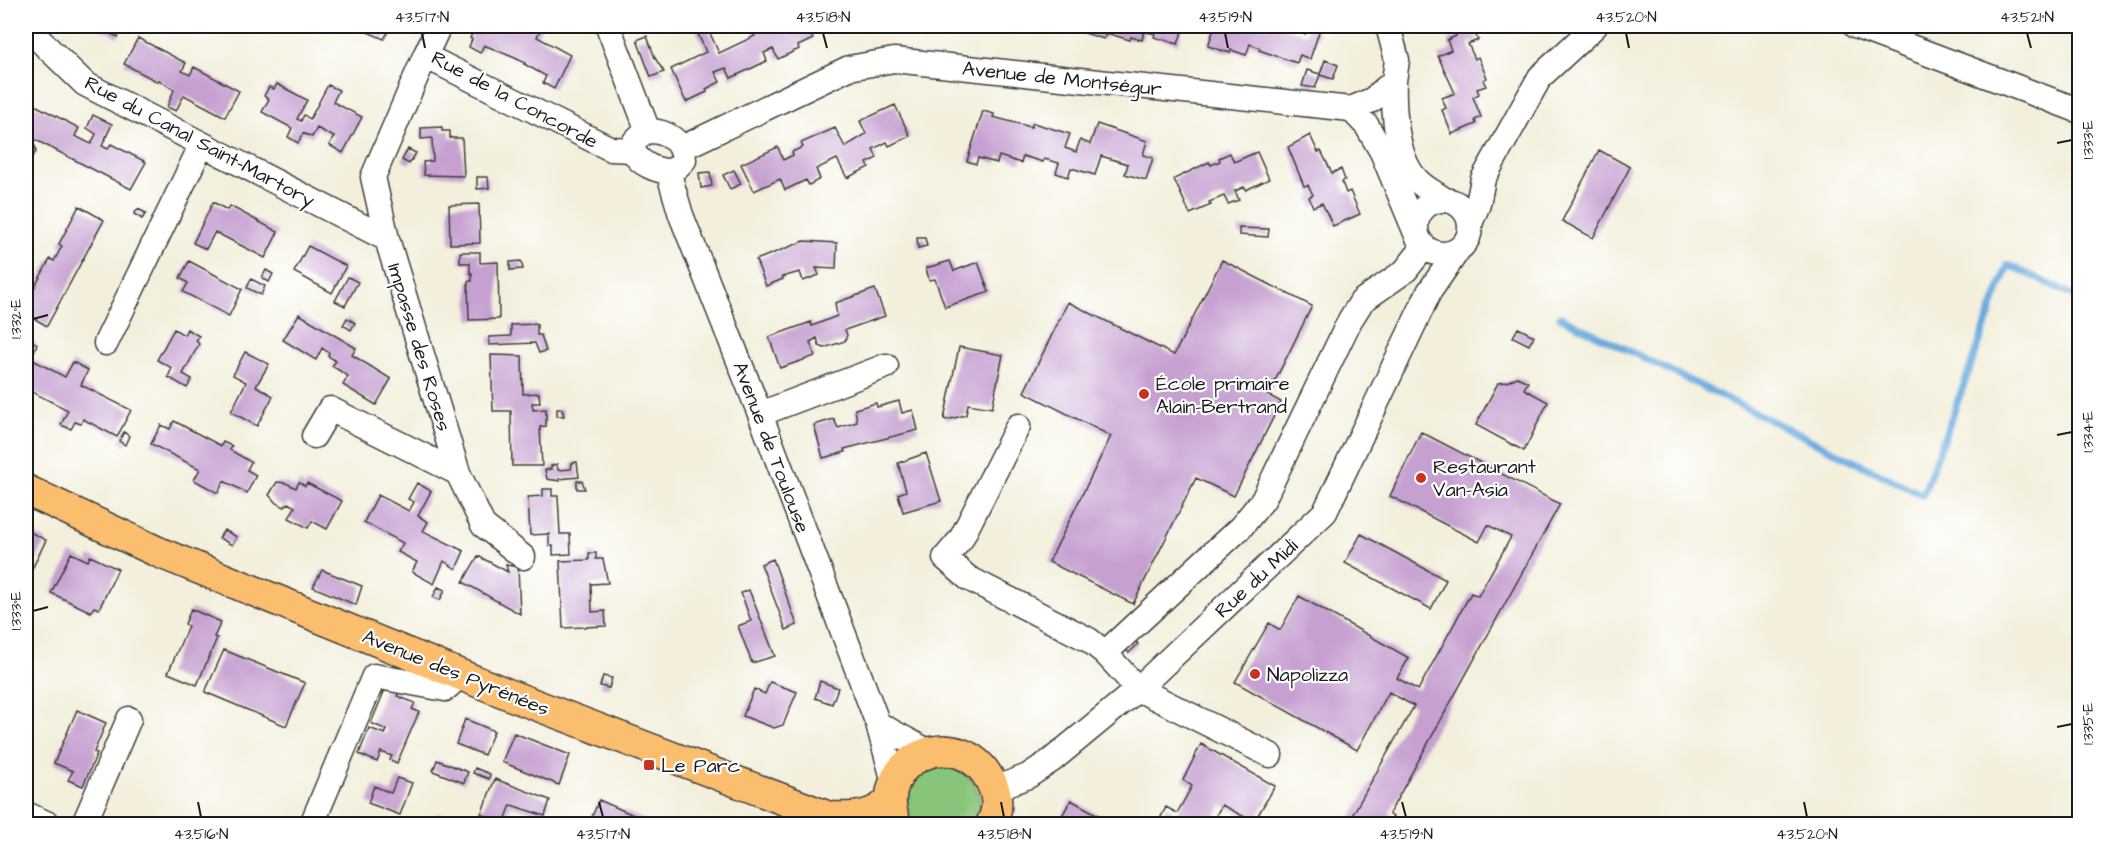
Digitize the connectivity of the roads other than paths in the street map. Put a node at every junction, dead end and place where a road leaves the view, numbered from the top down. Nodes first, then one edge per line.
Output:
1 (438, 26) edge
2 (608, 26) edge
3 (1388, 26) edge
4 (1595, 26) edge
5 (1855, 26) edge
6 (26, 27) edge
7 (425, 56) junction
8 (1394, 81) junction
9 (1351, 110) junction
10 (2079, 111) edge
11 (640, 141) junction
12 (202, 144) junction
13 (682, 148) junction
14 (668, 171) junction
15 (1483, 179) junction
16 (1446, 200) junction
17 (1470, 224) junction
18 (387, 239) junction
19 (1422, 243) junction
20 (1458, 250) junction
21 (1429, 292) junction
22 (106, 343) dead end
23 (886, 366) dead end
24 (760, 414) junction
25 (1018, 426) dead end
26 (314, 436) dead end
27 (458, 473) junction
28 (26, 490) edge
29 (524, 557) dead end
30 (1105, 653) junction
31 (461, 675) junction
32 (1138, 688) junction
33 (129, 719) dead end
34 (878, 724) junction
35 (928, 752) junction
36 (1270, 755) dead end
37 (994, 789) junction
38 (894, 802) edge
39 (26, 814) edge
40 (837, 821) edge
41 (992, 824) edge
42 (48, 825) edge
43 (84, 825) edge
44 (312, 825) edge

1 - 7 street, Rue de la Concorde
2 - 11 street
3 - 8 street
4 - 15 street, Rue du Midi
5 - 10 street
6 - 12 street, Rue du Canal Saint-Martory
7 - 11 street, Rue de la Concorde
7 - 18 street, Impasse des Roses
8 - 9 street
8 - 16 street
9 - 13 street, Avenue de Montségur
9 - 19 street
11 - 13 street
11 - 14 street
12 - 18 street, Rue du Canal Saint-Martory
12 - 22 street
13 - 14 street
14 - 24 street, Avenue de Toulouse
15 - 16 street, Rue du Midi
15 - 17 street, Rue du Midi
16 - 17 street
16 - 19 street, Rue du Midi
17 - 20 street, Rue du Midi
18 - 27 street, Impasse des Roses
19 - 20 street
19 - 21 street, Rue du Midi
19 - 30 street
20 - 21 street, Rue du Midi
21 - 32 street, Rue du Midi
23 - 24 street
24 - 34 street, Avenue de Toulouse
25 - 30 street
26 - 27 street, Impasse des Roses
27 - 29 street
28 - 31 main road, Avenue des Pyrénées
30 - 32 street
31 - 40 main road, Avenue des Pyrénées
31 - 44 street
32 - 36 street
32 - 37 street, Rue du Midi
33 - 43 street
34 - 35 street
34 - 38 street, Avenue de Toulouse
35 - 37 main road
35 - 38 main road, Avenue des Pyrénées
37 - 41 main road
38 - 40 main road, Avenue des Pyrénées
39 - 42 street

